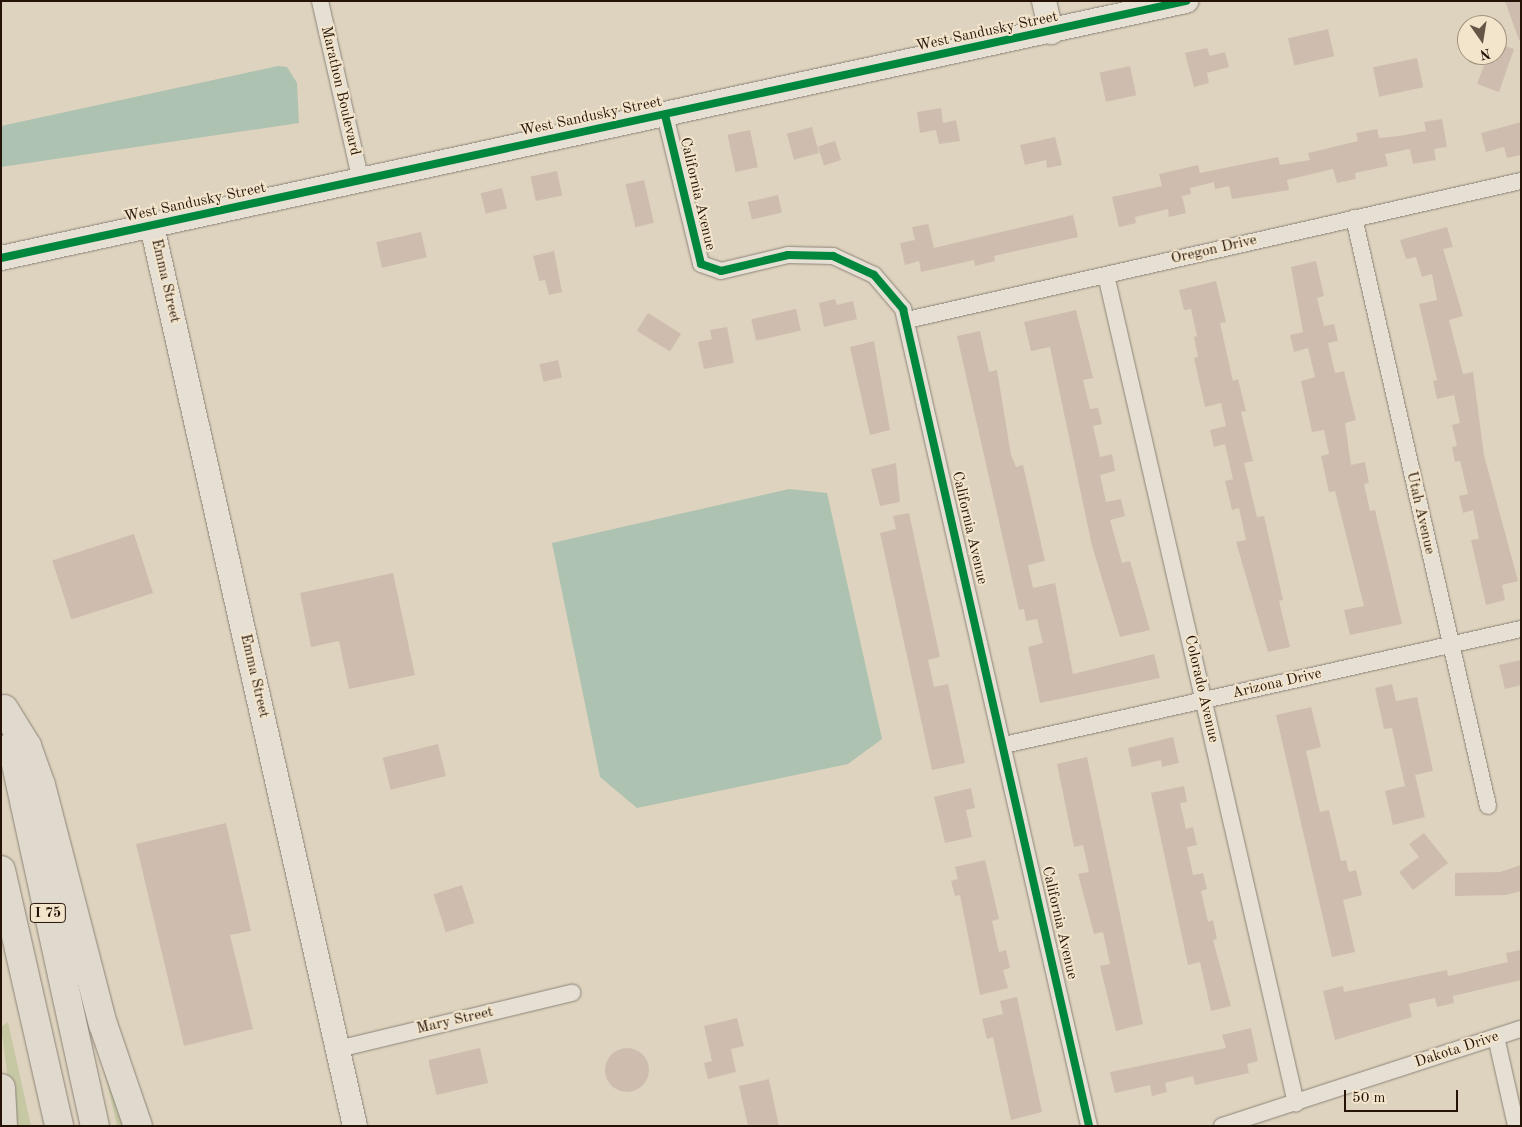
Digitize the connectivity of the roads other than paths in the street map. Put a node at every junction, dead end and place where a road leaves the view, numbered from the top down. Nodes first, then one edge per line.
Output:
1 (320, 1) edge
2 (1044, 1) edge
3 (1186, 1) edge
4 (1051, 32) junction
5 (665, 114) junction
6 (360, 181) junction
7 (1521, 181) edge
8 (1354, 218) junction
9 (152, 226) junction
10 (1, 258) edge
11 (1106, 274) junction
12 (907, 320) junction
13 (1521, 629) edge
14 (1450, 645) junction
15 (1204, 700) junction
16 (2, 705) edge
17 (1004, 745) junction
18 (1488, 806) dead end
19 (1, 870) edge
20 (572, 993) dead end
21 (1521, 1029) edge
22 (1496, 1037) junction
23 (338, 1049) junction
24 (1, 1088) edge
25 (1296, 1103) junction
26 (3, 1126) edge
27 (58, 1126) edge
28 (95, 1126) edge
29 (138, 1126) edge
30 (355, 1126) edge
31 (1089, 1126) edge
32 (1222, 1126) edge
33 (1516, 1126) edge

1 - 6 street, Marathon Boulevard
2 - 4 street
3 - 4 street, West Sandusky Street
4 - 5 street, West Sandusky Street
5 - 6 street, West Sandusky Street
5 - 12 street, California Avenue
6 - 9 street, West Sandusky Street
7 - 8 street, Oregon Drive
8 - 11 street, Oregon Drive
8 - 14 street, Utah Avenue
9 - 10 street, West Sandusky Street
9 - 23 street, Emma Street
11 - 12 street, Oregon Drive
11 - 15 street, Colorado Avenue
12 - 17 street, California Avenue
13 - 14 street, Arizona Drive
14 - 15 street, Arizona Drive
14 - 18 street, Utah Avenue
15 - 17 street, Arizona Drive
15 - 25 street, Colorado Avenue
16 - 28 highway, I 75
16 - 29 highway
17 - 31 street, California Avenue
19 - 27 highway, I 75
20 - 23 street, Mary Street
21 - 22 street, Dakota Drive
22 - 25 street, Dakota Drive
22 - 33 street
23 - 30 street, Emma Street
24 - 26 highway
25 - 32 street, Dakota Drive

